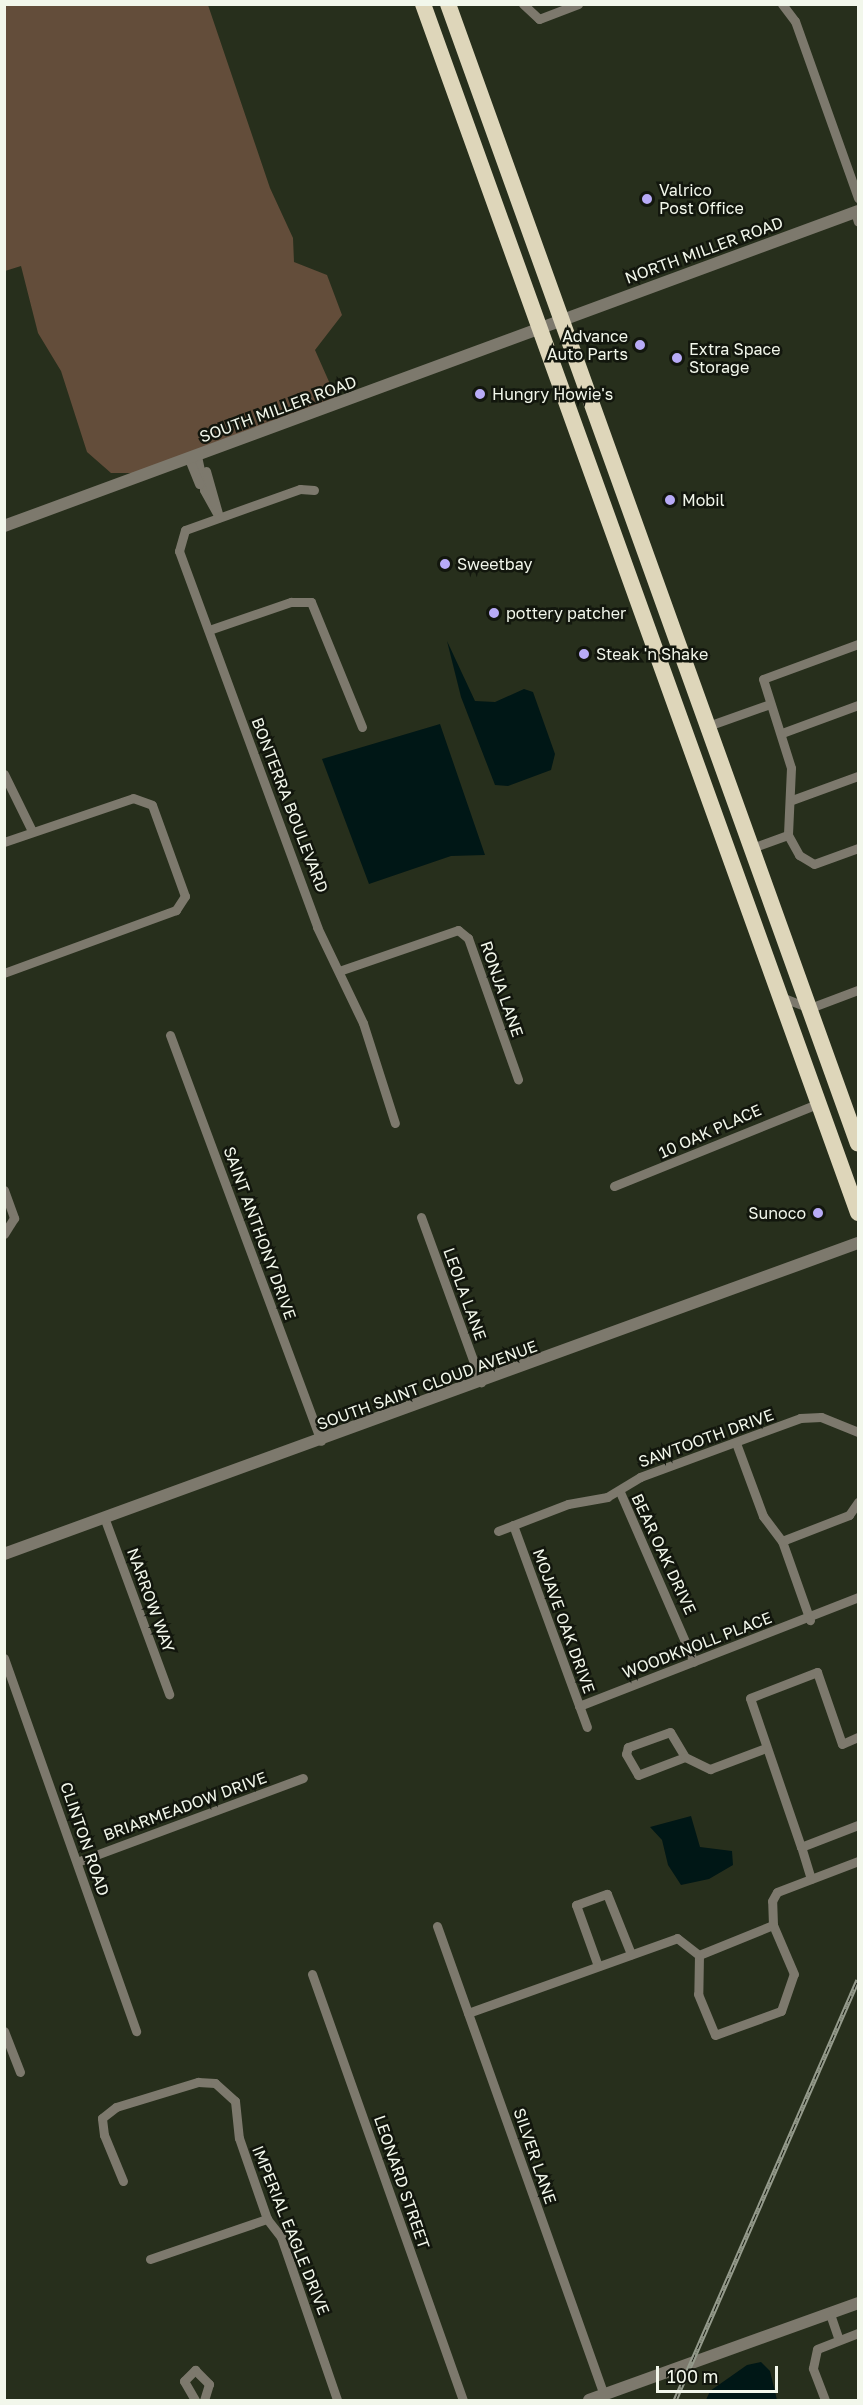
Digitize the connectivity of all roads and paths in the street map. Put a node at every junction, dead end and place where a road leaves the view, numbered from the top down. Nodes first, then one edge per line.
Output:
1 (423, 4) edge
2 (448, 4) edge
3 (524, 4) edge
4 (578, 4) edge
5 (782, 4) edge
6 (468, 58) junction
7 (445, 66) junction
8 (858, 198) edge
9 (857, 215) edge
10 (561, 319) junction
11 (539, 326) junction
12 (193, 457) junction
13 (314, 490) dead end
14 (219, 517) junction
15 (4, 526) edge
16 (632, 583) junction
17 (209, 630) junction
18 (858, 644) edge
19 (771, 704) junction
20 (858, 705) edge
21 (708, 726) junction
22 (362, 727) dead end
23 (782, 732) junction
24 (686, 736) junction
25 (4, 774) edge
26 (858, 776) edge
27 (792, 800) junction
28 (32, 831) junction
29 (788, 835) junction
30 (4, 842) edge
31 (752, 848) junction
32 (858, 848) edge
33 (761, 874) junction
34 (339, 971) junction
35 (4, 973) edge
36 (858, 990) edge
37 (781, 997) junction
38 (810, 1008) junction
39 (170, 1035) dead end
40 (518, 1079) dead end
41 (819, 1103) junction
42 (395, 1123) dead end
43 (858, 1144) edge
44 (614, 1186) dead end
45 (4, 1190) edge
46 (858, 1213) edge
47 (421, 1217) dead end
48 (4, 1234) edge
49 (858, 1243) edge
50 (481, 1382) junction
51 (858, 1432) edge
52 (321, 1441) junction
53 (736, 1443) junction
54 (620, 1492) junction
55 (858, 1502) edge
56 (104, 1517) junction
57 (513, 1526) junction
58 (498, 1531) dead end
59 (782, 1540) junction
60 (4, 1554) edge
61 (858, 1597) edge
62 (810, 1620) junction
63 (4, 1658) edge
64 (694, 1662) junction
65 (169, 1694) dead end
66 (579, 1706) junction
67 (587, 1726) dead end
68 (858, 1737) edge
69 (766, 1748) junction
70 (685, 1757) junction
71 (303, 1778) dead end
72 (858, 1825) edge
73 (801, 1847) junction
74 (858, 1861) edge
75 (77, 1862) junction
76 (811, 1879) junction
77 (773, 1925) junction
78 (438, 1926) dead end
79 (631, 1954) junction
80 (699, 1955) junction
81 (598, 1966) junction
82 (312, 1974) dead end
83 (468, 2013) junction
84 (4, 2031) edge
85 (136, 2031) dead end
86 (20, 2073) dead end
87 (123, 2181) dead end
88 (267, 2219) junction
89 (150, 2259) dead end
90 (858, 2303) edge
91 (830, 2314) junction
92 (858, 2333) edge
93 (838, 2337) junction
94 (604, 2395) junction
95 (195, 2400) edge
96 (204, 2400) edge
97 (338, 2400) edge
98 (463, 2400) edge
99 (589, 2400) edge
100 (825, 2400) edge

1 - 7 highway
2 - 6 highway
3 - 4 street
5 - 8 street
6 - 7 highway
6 - 10 highway
7 - 11 highway
9 - 10 street, NORTH MILLER ROAD
10 - 11 street, SOUTH MILLER ROAD
10 - 21 highway
11 - 12 street, SOUTH MILLER ROAD
11 - 16 highway
12 - 14 street
12 - 14 street
12 - 15 street, SOUTH MILLER ROAD
13 - 14 street, BONTERRA BOULEVARD
14 - 17 street, BONTERRA BOULEVARD
16 - 21 highway
16 - 24 highway
17 - 22 street
17 - 34 street, BONTERRA BOULEVARD
18 - 19 street
19 - 21 street
19 - 23 street
20 - 23 street
21 - 31 highway
23 - 27 street
24 - 33 highway
24 - 37 highway
25 - 28 street
26 - 27 street
27 - 29 street
28 - 30 street
28 - 35 street
29 - 31 street
29 - 32 street
31 - 33 highway
33 - 38 highway
34 - 40 street, RONJA LANE
34 - 42 street, BONTERRA BOULEVARD
36 - 38 street
37 - 38 street
37 - 41 highway
38 - 43 highway
39 - 52 street, SAINT ANTHONY DRIVE
41 - 44 street, 10 OAK PLACE
41 - 46 highway
45 - 48 street
47 - 50 street, LEOLA LANE
49 - 50 street, SOUTH SAINT CLOUD AVENUE
50 - 52 street, SOUTH SAINT CLOUD AVENUE
51 - 53 street, SAWTOOTH DRIVE
52 - 56 street, SOUTH SAINT CLOUD AVENUE
53 - 54 street, SAWTOOTH DRIVE
53 - 59 street
54 - 57 street, SAWTOOTH DRIVE
54 - 64 street, BEAR OAK DRIVE
55 - 59 street
56 - 60 street, SOUTH SAINT CLOUD AVENUE
56 - 65 street, NARROW WAY
57 - 58 street, SAWTOOTH DRIVE
57 - 66 street, MOJAVE OAK DRIVE
59 - 62 street
61 - 62 street, WOODKNOLL PLACE
62 - 64 street, WOODKNOLL PLACE
63 - 75 street, CLINTON ROAD
64 - 66 street, WOODKNOLL PLACE
66 - 67 street, MOJAVE OAK DRIVE
68 - 69 street
69 - 70 street
69 - 73 street
70 - 70 street
71 - 75 street, BRIARMEADOW DRIVE
72 - 73 street
73 - 76 street
74 - 76 street
75 - 85 street, CLINTON ROAD
76 - 77 street
77 - 80 street
77 - 80 street
78 - 83 street, SILVER LANE
79 - 80 street
79 - 81 street
79 - 81 street
81 - 83 street
82 - 98 street, LEONARD STREET
83 - 94 street, SILVER LANE
84 - 86 street
87 - 88 street, IMPERIAL EAGLE DRIVE
88 - 89 street
88 - 97 street, IMPERIAL EAGLE DRIVE
90 - 91 street
91 - 93 street
91 - 94 street
92 - 93 street
93 - 100 street
94 - 99 street
95 - 96 street

